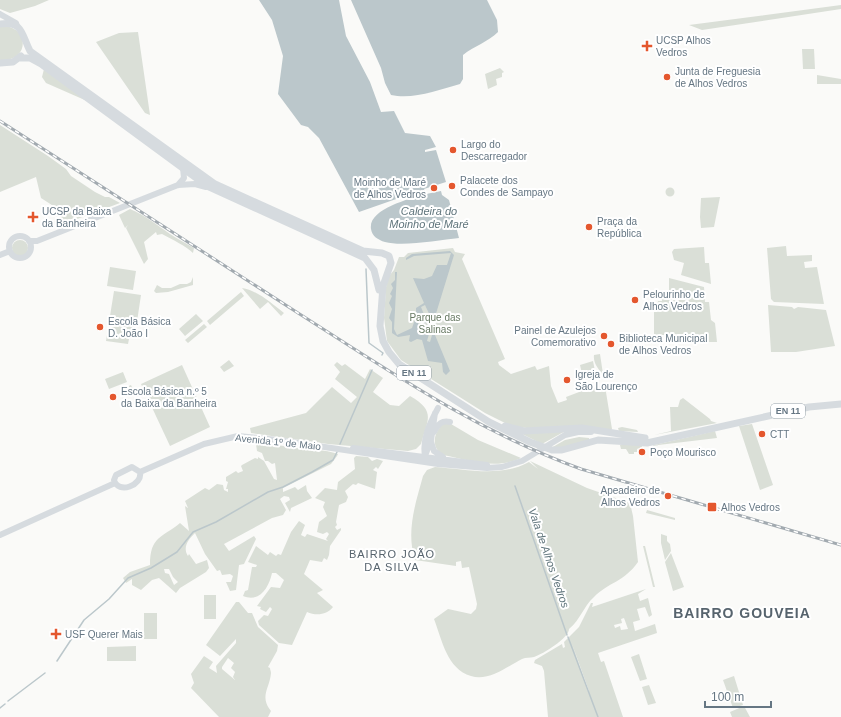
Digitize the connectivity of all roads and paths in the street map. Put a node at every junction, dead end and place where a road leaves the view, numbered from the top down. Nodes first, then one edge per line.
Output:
1 (0, 14) edge
2 (0, 24) edge
3 (17, 26) junction
4 (26, 41) junction
5 (19, 58) junction
6 (0, 62) edge
7 (183, 168) junction
8 (178, 185) junction
9 (213, 190) junction
10 (30, 244) junction
11 (10, 251) junction
12 (378, 253) junction
13 (0, 255) edge
14 (373, 269) junction
15 (389, 270) junction
16 (381, 297) junction
17 (841, 404) edge
18 (450, 422) dead end
19 (489, 422) junction
20 (605, 433) junction
21 (684, 434) junction
22 (432, 438) junction
23 (556, 440) junction
24 (614, 441) junction
25 (424, 444) junction
26 (327, 447) junction
27 (408, 454) junction
28 (424, 459) junction
29 (453, 459) junction
30 (502, 467) junction
31 (140, 472) junction
32 (115, 483) junction
33 (0, 535) edge

1 - 3 main road
2 - 3 main road
3 - 4 main road
4 - 5 main road
4 - 12 main road
5 - 6 main road
5 - 7 main road
7 - 8 main road
7 - 9 main road
8 - 9 main road
8 - 10 main road
9 - 14 main road
10 - 11 main road
10 - 11 main road
11 - 13 main road
12 - 14 main road
12 - 15 main road
14 - 15 main road
14 - 16 main road
15 - 16 main road
16 - 19 main road, EN 11
17 - 21 main road, EN 11
18 - 22 main road
19 - 20 main road, EN 11
19 - 24 main road, EN 11
20 - 21 main road, EN 11
20 - 23 main road
21 - 24 main road, EN 11
22 - 25 main road
22 - 28 main road
22 - 29 main road
23 - 24 main road
23 - 30 main road, Avenida 1º de Maio
25 - 27 main road
25 - 28 main road
26 - 27 main road, Avenida 1º de Maio
26 - 28 main road, Avenida 1º de Maio
26 - 31 main road, Avenida 1º de Maio
27 - 28 main road, Avenida 1º de Maio
28 - 29 main road, Avenida 1º de Maio
28 - 30 main road, Avenida 1º de Maio
29 - 30 main road, Avenida 1º de Maio
31 - 32 main road, Avenida 1º de Maio
31 - 32 main road
32 - 33 main road, Avenida 1º de Maio

